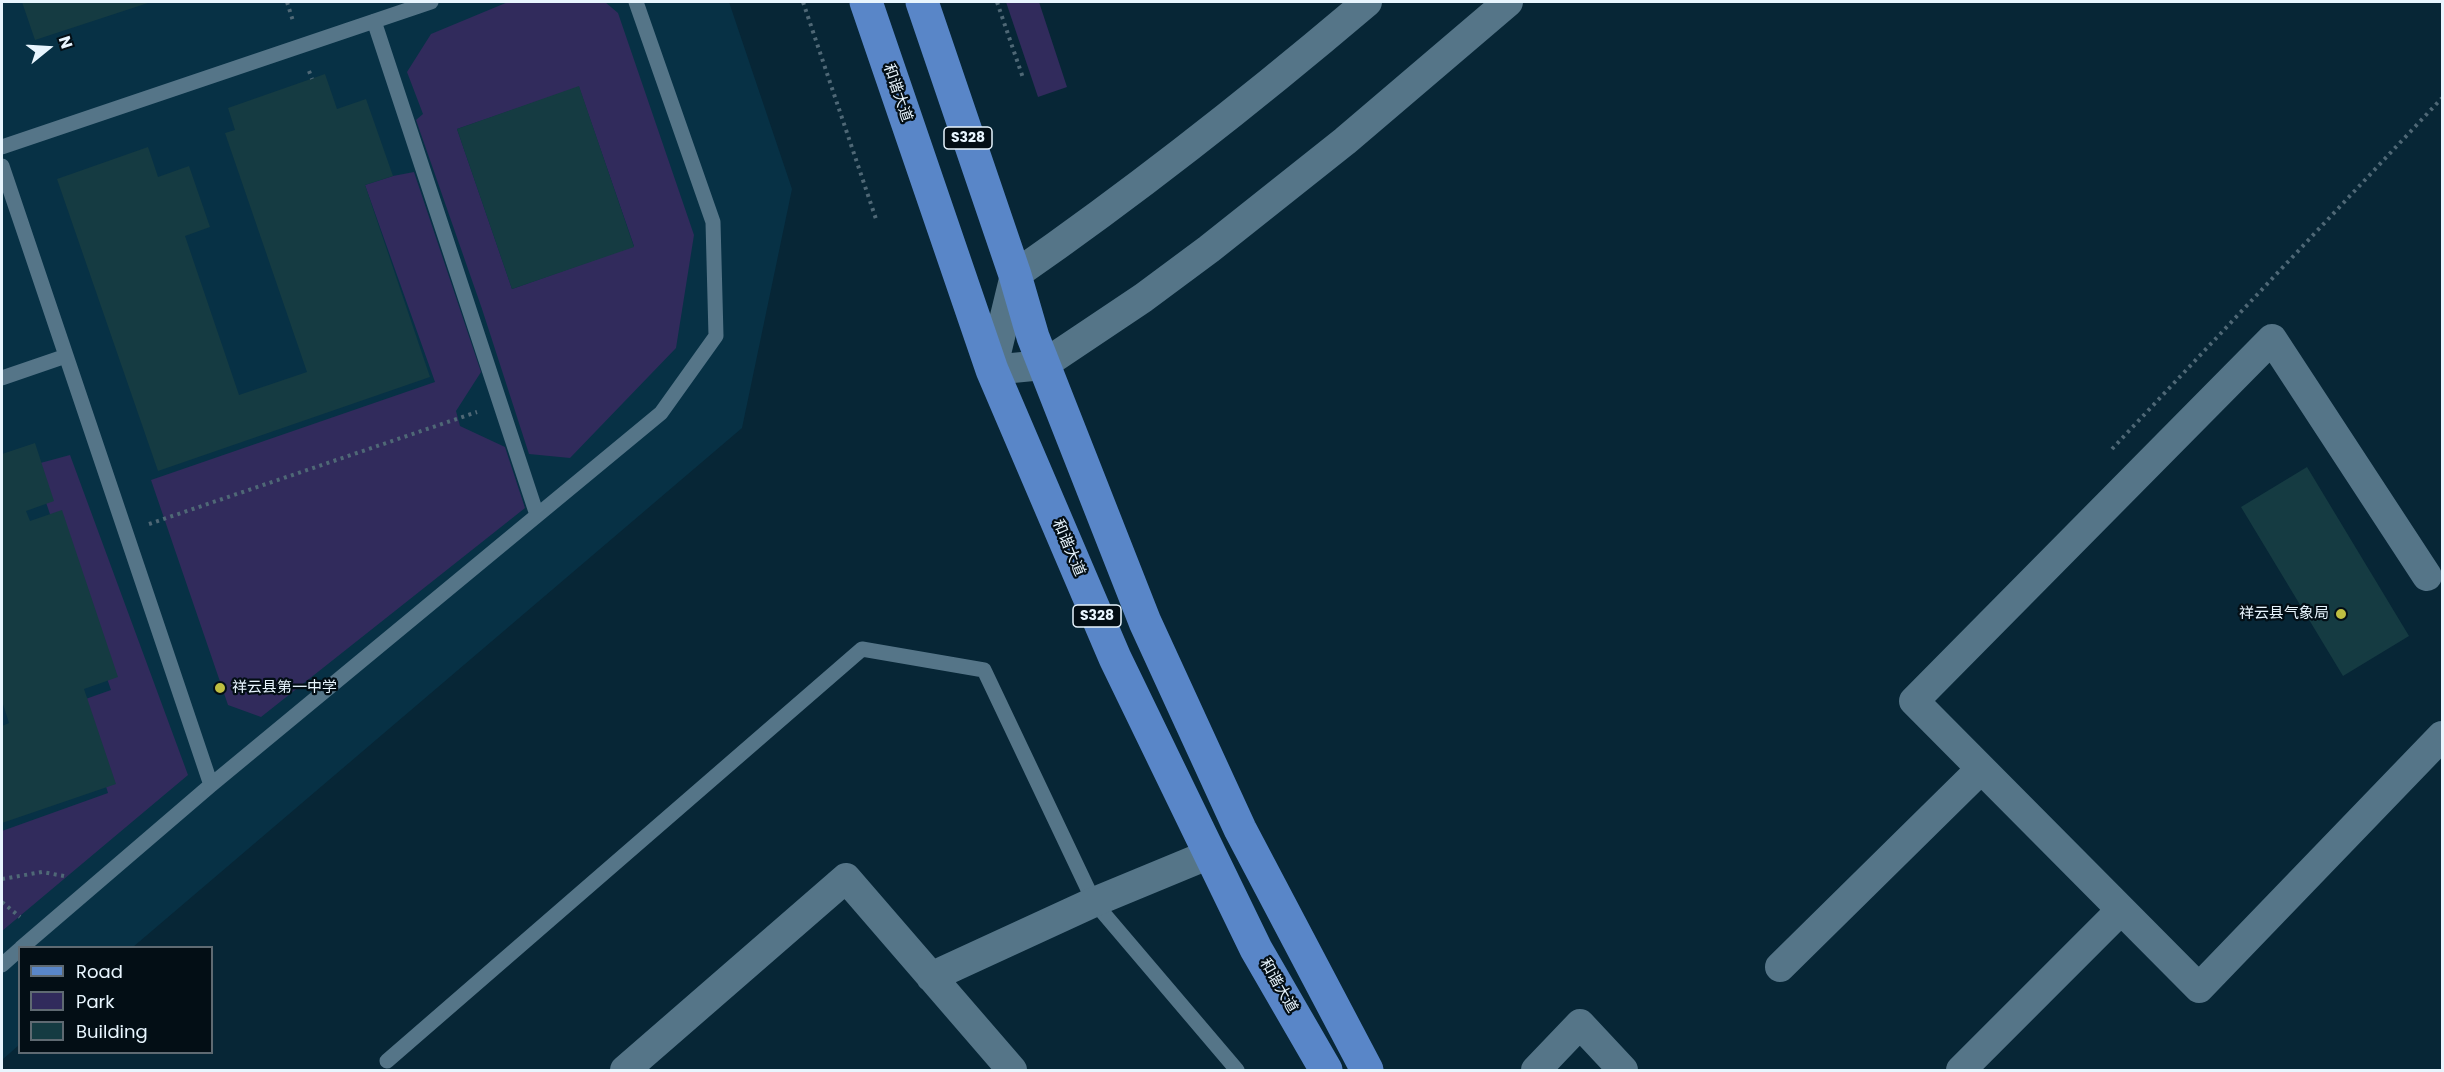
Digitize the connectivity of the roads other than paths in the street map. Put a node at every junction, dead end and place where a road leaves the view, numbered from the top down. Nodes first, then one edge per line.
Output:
1 (431, 2) edge
2 (636, 2) edge
3 (866, 2) edge
4 (922, 2) edge
5 (1367, 2) edge
6 (1508, 2) edge
7 (374, 21) junction
8 (2, 147) edge
9 (2, 166) edge
10 (1015, 275) junction
11 (66, 356) junction
12 (1043, 365) junction
13 (992, 370) junction
14 (2, 378) edge
15 (537, 515) junction
16 (2427, 576) dead end
17 (2442, 736) edge
18 (1981, 769) junction
19 (211, 785) junction
20 (1210, 854) junction
21 (1094, 902) junction
22 (2121, 910) junction
23 (22, 946) edge
24 (18, 950) edge
25 (2, 964) edge
26 (1780, 967) dead end
27 (932, 977) junction
28 (387, 1061) dead end
29 (625, 1071) edge
30 (1012, 1071) edge
31 (1237, 1071) edge
32 (1326, 1071) edge
33 (1367, 1071) edge
34 (1536, 1071) edge
35 (1623, 1071) edge
36 (1961, 1071) edge

1 - 7 lane
2 - 15 lane
3 - 13 main road, 和谐大道 / S328
4 - 10 main road, S328
5 - 10 street
6 - 12 street
7 - 8 lane
7 - 15 lane
9 - 11 lane
10 - 12 main road, S328
10 - 13 street
11 - 14 lane
11 - 19 lane
12 - 13 street
12 - 33 main road, S328
13 - 20 main road, 和谐大道 / S328
15 - 19 lane
16 - 18 street
17 - 22 street
18 - 22 street
18 - 26 street
19 - 23 lane
20 - 21 street
20 - 32 main road, 和谐大道 / S328
21 - 27 street
21 - 28 lane
21 - 31 lane
22 - 36 street
24 - 25 lane
27 - 29 street
27 - 30 street
34 - 35 street

